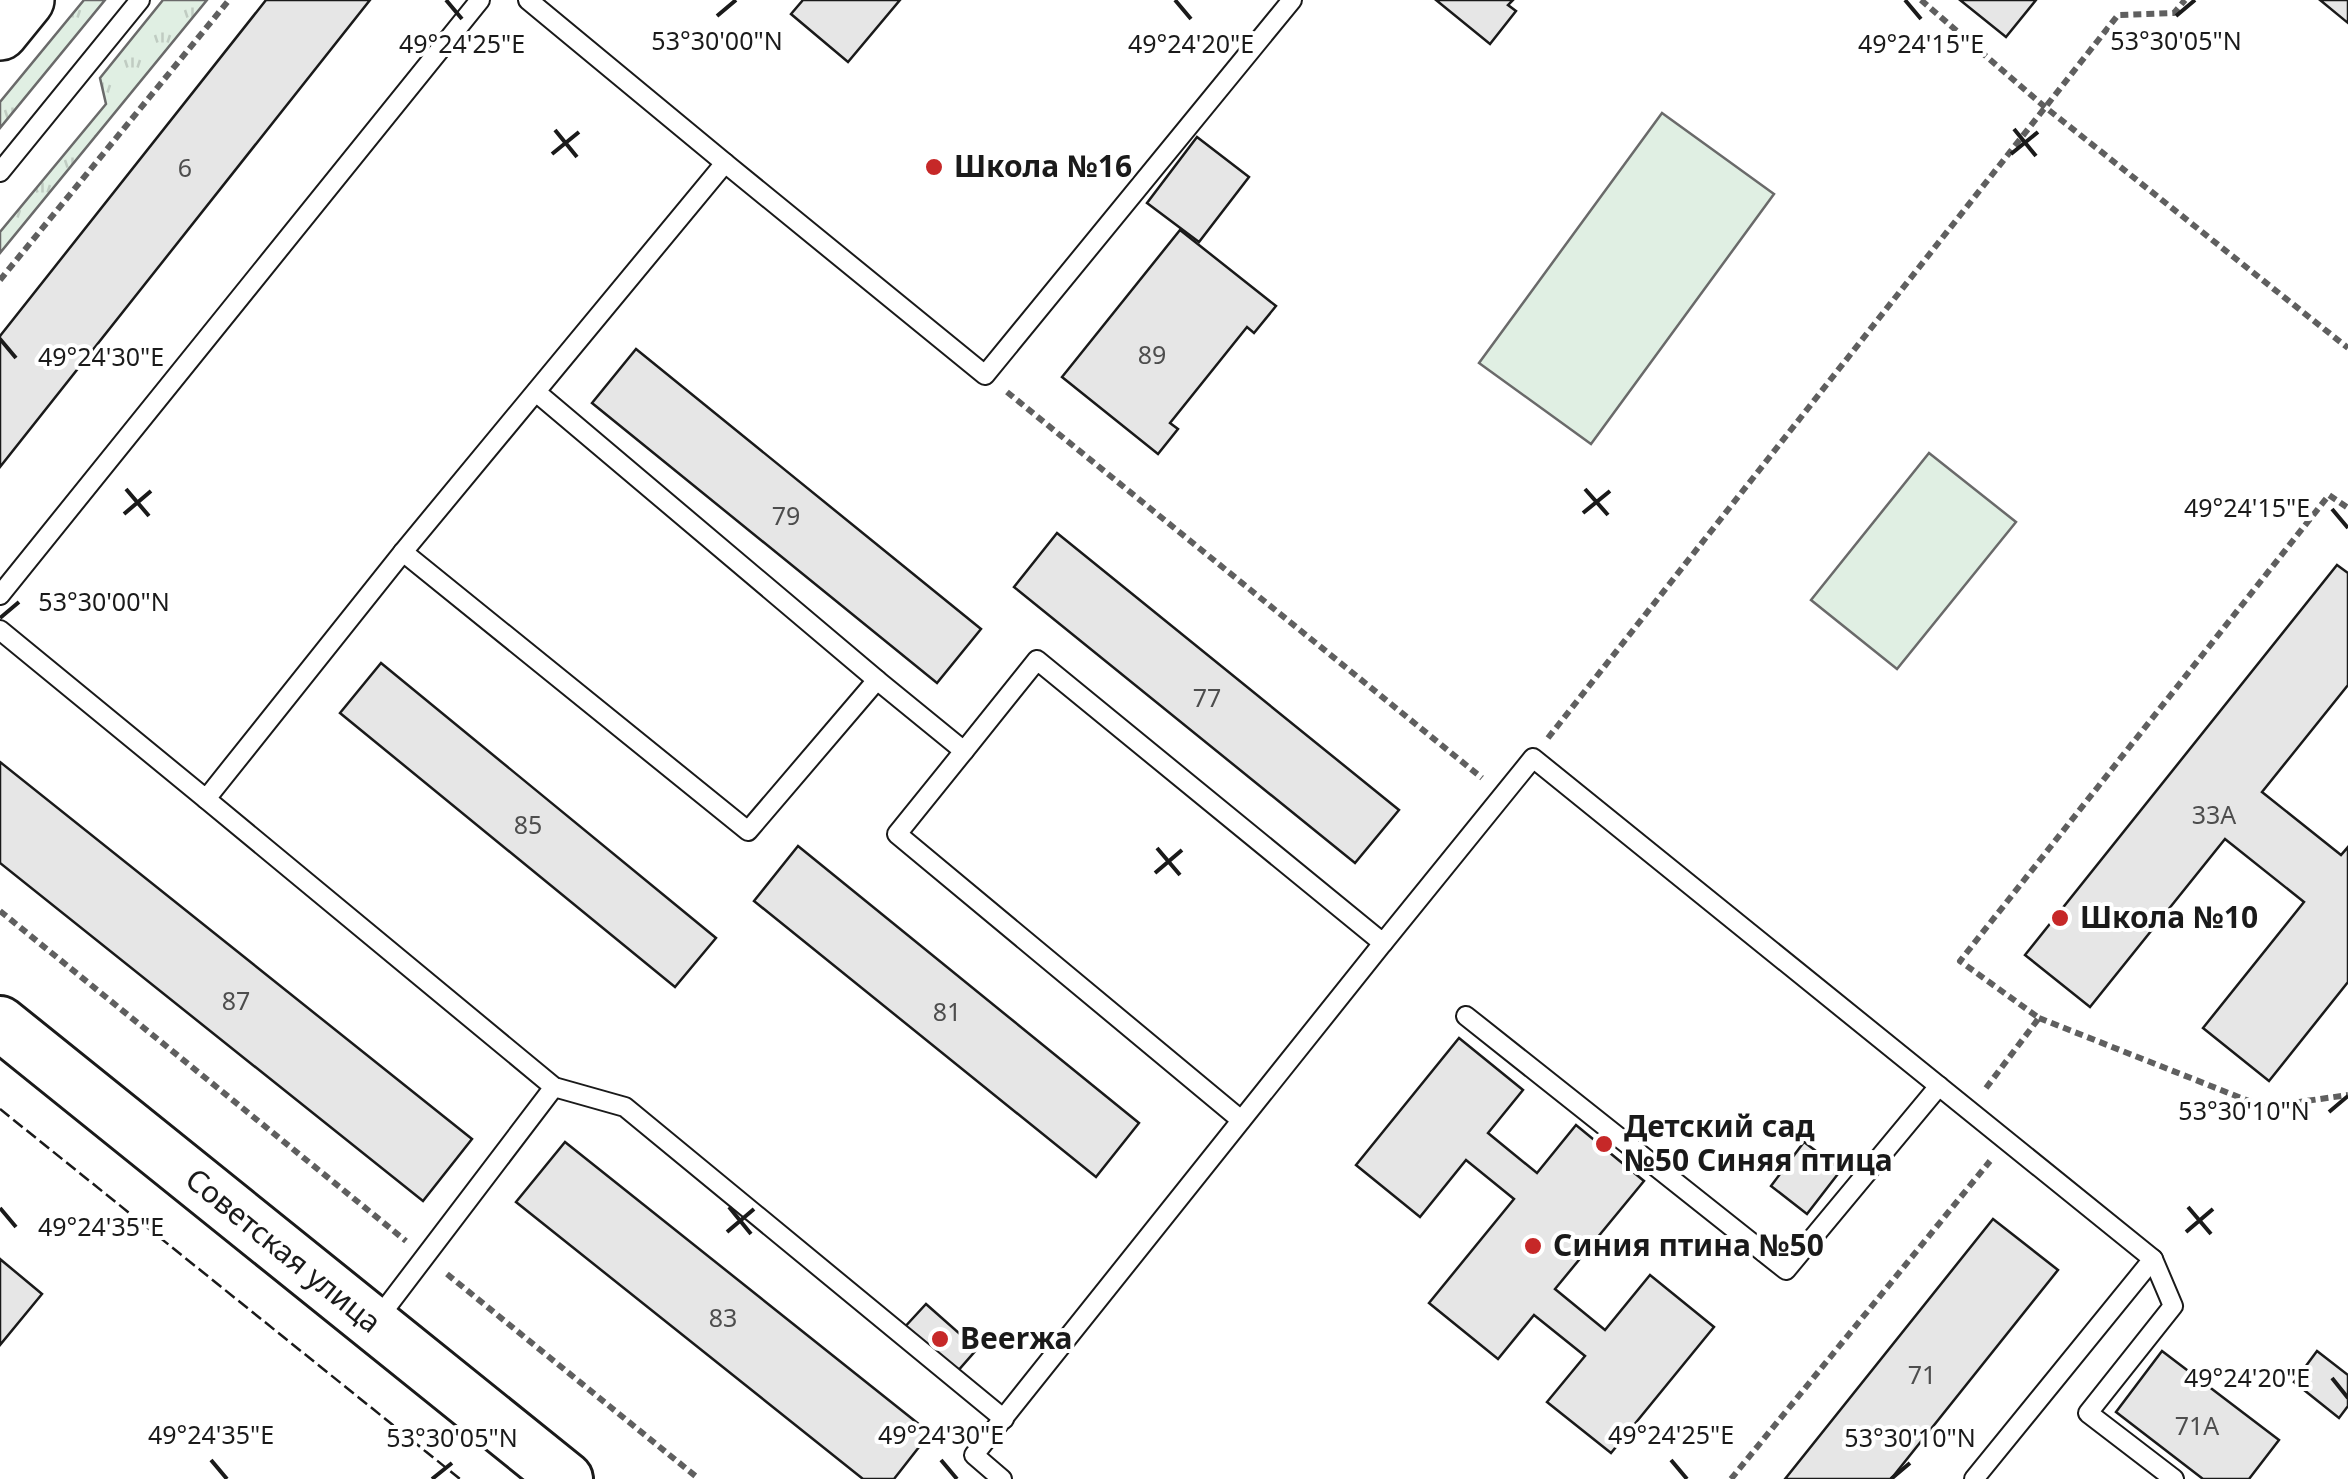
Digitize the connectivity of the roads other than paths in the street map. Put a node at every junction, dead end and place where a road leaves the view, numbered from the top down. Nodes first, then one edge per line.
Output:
1 (26, 0) edge
2 (140, 0) edge
3 (480, 0) edge
4 (528, 0) edge
5 (1292, 0) edge
6 (0, 32) edge
7 (725, 163) junction
8 (0, 172) edge
9 (536, 392) junction
10 (403, 552) junction
11 (0, 595) edge
12 (0, 630) edge
13 (877, 680) junction
14 (964, 751) junction
15 (206, 799) junction
16 (1383, 943) junction
17 (1466, 1016) dead end
18 (0, 1023) edge
19 (1939, 1086) junction
20 (554, 1087) junction
21 (1241, 1120) junction
22 (2153, 1258) junction
23 (374, 1325) junction
24 (1004, 1419) junction
25 (566, 1479) edge
26 (1002, 1479) edge
27 (1974, 1479) edge
28 (2174, 1479) edge

1 - 6 main road
2 - 8 lane
3 - 11 lane
4 - 7 lane
5 - 7 lane
7 - 9 lane
9 - 10 lane
9 - 13 lane
10 - 13 lane
10 - 15 lane
12 - 15 lane
13 - 14 lane
14 - 16 lane
14 - 21 lane
15 - 20 lane
16 - 19 lane
16 - 21 lane
17 - 19 lane
18 - 23 main road, Советская улица
19 - 22 lane
20 - 23 lane
20 - 24 lane
21 - 24 lane
22 - 27 lane
22 - 28 lane
23 - 25 main road, Советская улица
24 - 26 lane

